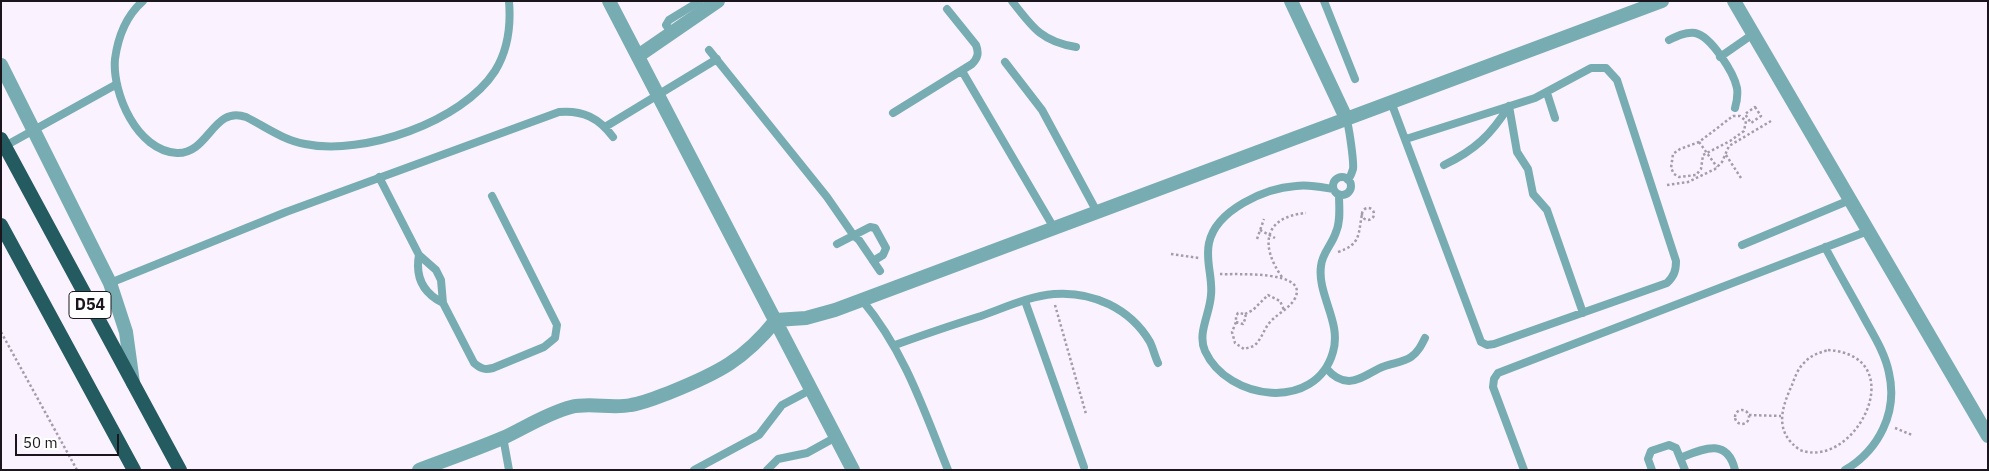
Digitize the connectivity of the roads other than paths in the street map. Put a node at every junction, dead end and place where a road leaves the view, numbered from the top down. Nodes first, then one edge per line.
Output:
1 (144, 1) edge
2 (509, 1) edge
3 (609, 1) edge
4 (700, 1) edge
5 (718, 1) edge
6 (1012, 1) edge
7 (1291, 1) edge
8 (1324, 1) edge
9 (1662, 1) edge
10 (1734, 1) edge
11 (947, 9) dead end
12 (672, 33) junction
13 (1753, 34) junction
14 (1668, 40) dead end
15 (1076, 47) dead end
16 (709, 50) dead end
17 (638, 56) junction
18 (1720, 57) junction
19 (716, 59) junction
20 (1005, 62) dead end
21 (1, 65) edge
22 (962, 70) junction
23 (1355, 79) dead end
24 (116, 84) junction
25 (1547, 93) junction
26 (658, 95) junction
27 (1391, 102) junction
28 (1509, 106) junction
29 (1735, 108) dead end
30 (894, 113) dead end
31 (1346, 118) junction
32 (1555, 118) dead end
33 (605, 126) junction
34 (34, 130) junction
35 (613, 137) dead end
36 (1406, 139) junction
37 (3, 142) edge
38 (1444, 165) dead end
39 (379, 178) junction
40 (1348, 180) junction
41 (1336, 192) junction
42 (492, 196) dead end
43 (1850, 200) junction
44 (1097, 212) junction
45 (1, 225) edge
46 (1054, 228) junction
47 (1868, 231) junction
48 (854, 236) junction
49 (837, 244) dead end
50 (1742, 245) dead end
51 (1825, 248) junction
52 (419, 255) junction
53 (873, 261) junction
54 (880, 271) dead end
55 (110, 283) junction
56 (862, 300) junction
57 (1025, 300) junction
58 (444, 303) junction
59 (1583, 312) junction
60 (776, 320) junction
61 (1425, 338) dead end
62 (895, 345) junction
63 (1158, 364) dead end
64 (1326, 368) junction
65 (133, 383) junction
66 (812, 389) junction
67 (1988, 436) edge
68 (503, 437) junction
69 (836, 437) junction
70 (1680, 458) junction
71 (1084, 467) dead end
72 (134, 470) edge
73 (180, 470) edge
74 (419, 470) edge
75 (509, 470) edge
76 (694, 470) edge
77 (767, 470) edge
78 (853, 470) edge
79 (948, 470) edge
80 (1524, 470) edge
81 (1652, 470) edge
82 (1685, 470) edge
83 (1735, 470) edge
84 (1845, 470) edge

1 - 24 lane
2 - 24 lane
3 - 17 street
4 - 12 lane
5 - 12 street
6 - 15 lane
7 - 31 street
8 - 23 lane
9 - 27 street
10 - 13 street
11 - 22 lane
12 - 17 street
13 - 18 lane
13 - 43 street
14 - 18 lane
16 - 19 lane
17 - 26 street
18 - 29 lane
19 - 26 lane
19 - 48 lane
20 - 44 lane
21 - 34 street
22 - 30 lane
22 - 46 lane
24 - 34 lane
25 - 28 lane
25 - 32 lane
25 - 59 lane
26 - 33 lane
26 - 60 street
27 - 31 street
27 - 36 lane
28 - 36 lane
28 - 38 lane
28 - 59 lane
31 - 40 lane
31 - 44 street
33 - 35 lane
33 - 39 lane
34 - 37 lane
34 - 55 street
36 - 59 lane
37 - 65 highway, D54
39 - 52 lane
39 - 55 lane
40 - 41 lane
40 - 41 lane
41 - 64 lane
41 - 64 lane
42 - 58 lane
43 - 47 street
43 - 50 lane
44 - 46 street
45 - 72 highway, D54
46 - 56 street
47 - 51 lane
47 - 67 street
48 - 49 lane
48 - 53 lane
48 - 53 lane
51 - 80 lane
51 - 84 lane
52 - 58 lane
52 - 58 lane
53 - 54 lane
55 - 65 street
56 - 60 street
56 - 62 lane
57 - 62 lane
57 - 63 lane
57 - 71 lane
60 - 66 street
60 - 68 street
61 - 64 lane
62 - 79 lane
65 - 73 highway, D54
66 - 69 street
66 - 76 lane
68 - 74 street
68 - 75 lane
69 - 77 lane
69 - 78 street
70 - 81 lane
70 - 82 lane
70 - 83 lane

